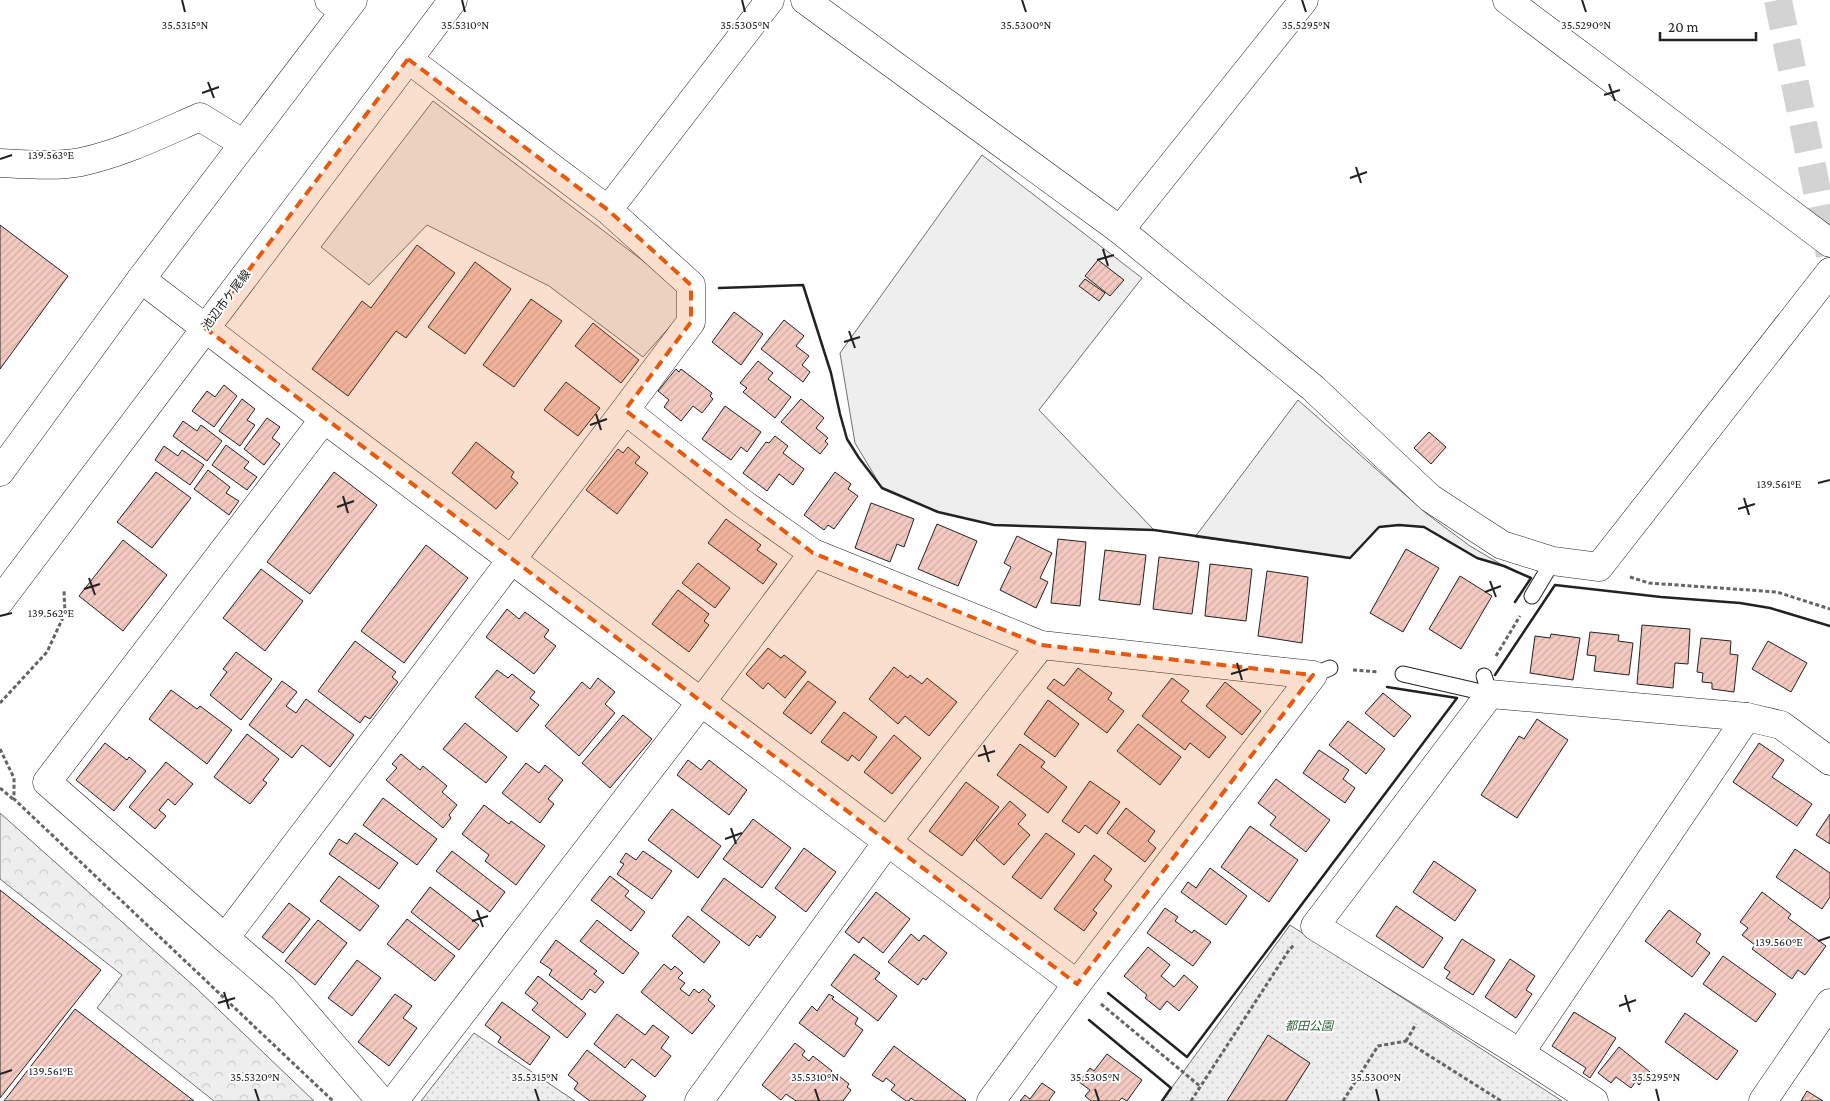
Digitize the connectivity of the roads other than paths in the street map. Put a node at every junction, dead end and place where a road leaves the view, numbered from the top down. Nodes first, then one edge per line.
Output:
1 (453, 0) edge
2 (770, 0) edge
3 (805, 0) edge
4 (1304, 0) edge
5 (1507, 0) edge
6 (342, 4) edge
7 (408, 59) junction
8 (244, 144) junction
9 (0, 163) edge
10 (608, 210) junction
11 (1120, 230) junction
12 (1830, 243) edge
13 (1830, 272) edge
14 (141, 279) junction
15 (205, 328) junction
16 (625, 410) junction
17 (324, 419) junction
18 (0, 472) edge
19 (813, 553) junction
20 (512, 558) junction
21 (1553, 561) junction
22 (1532, 596) road end
23 (0, 601) edge
24 (1041, 644) junction
25 (1404, 674) road end
26 (1487, 685) junction
27 (702, 701) junction
28 (1747, 717) junction
29 (1830, 762) edge
30 (888, 841) junction
31 (225, 938) junction
32 (1087, 992) junction
33 (1830, 1003) edge
34 (1520, 1053) junction
35 (381, 1101) edge
36 (394, 1101) edge
37 (699, 1101) edge
38 (991, 1101) edge
39 (1594, 1101) edge
40 (1763, 1101) edge

1 - 7 street, 池辺市ケ尾線
2 - 10 street
3 - 11 street
4 - 11 street
5 - 12 street
6 - 8 street
7 - 10 street
7 - 15 street, 池辺市ケ尾線
8 - 9 street
8 - 14 street
10 - 16 street
11 - 21 street
13 - 21 street
14 - 15 street
14 - 18 street
15 - 17 street
15 - 23 street, 池辺市ケ尾線
16 - 19 street
16 - 20 street
17 - 20 street
17 - 31 street
19 - 24 street
19 - 27 street
20 - 27 street
20 - 31 street
21 - 22 lane
24 - 30 street
24 - 32 street
25 - 26 lane
26 - 28 street
26 - 34 street
27 - 30 street
27 - 36 street
28 - 29 street
28 - 34 street
30 - 32 street
30 - 37 street
31 - 35 street
32 - 38 street
33 - 40 street
34 - 39 street

